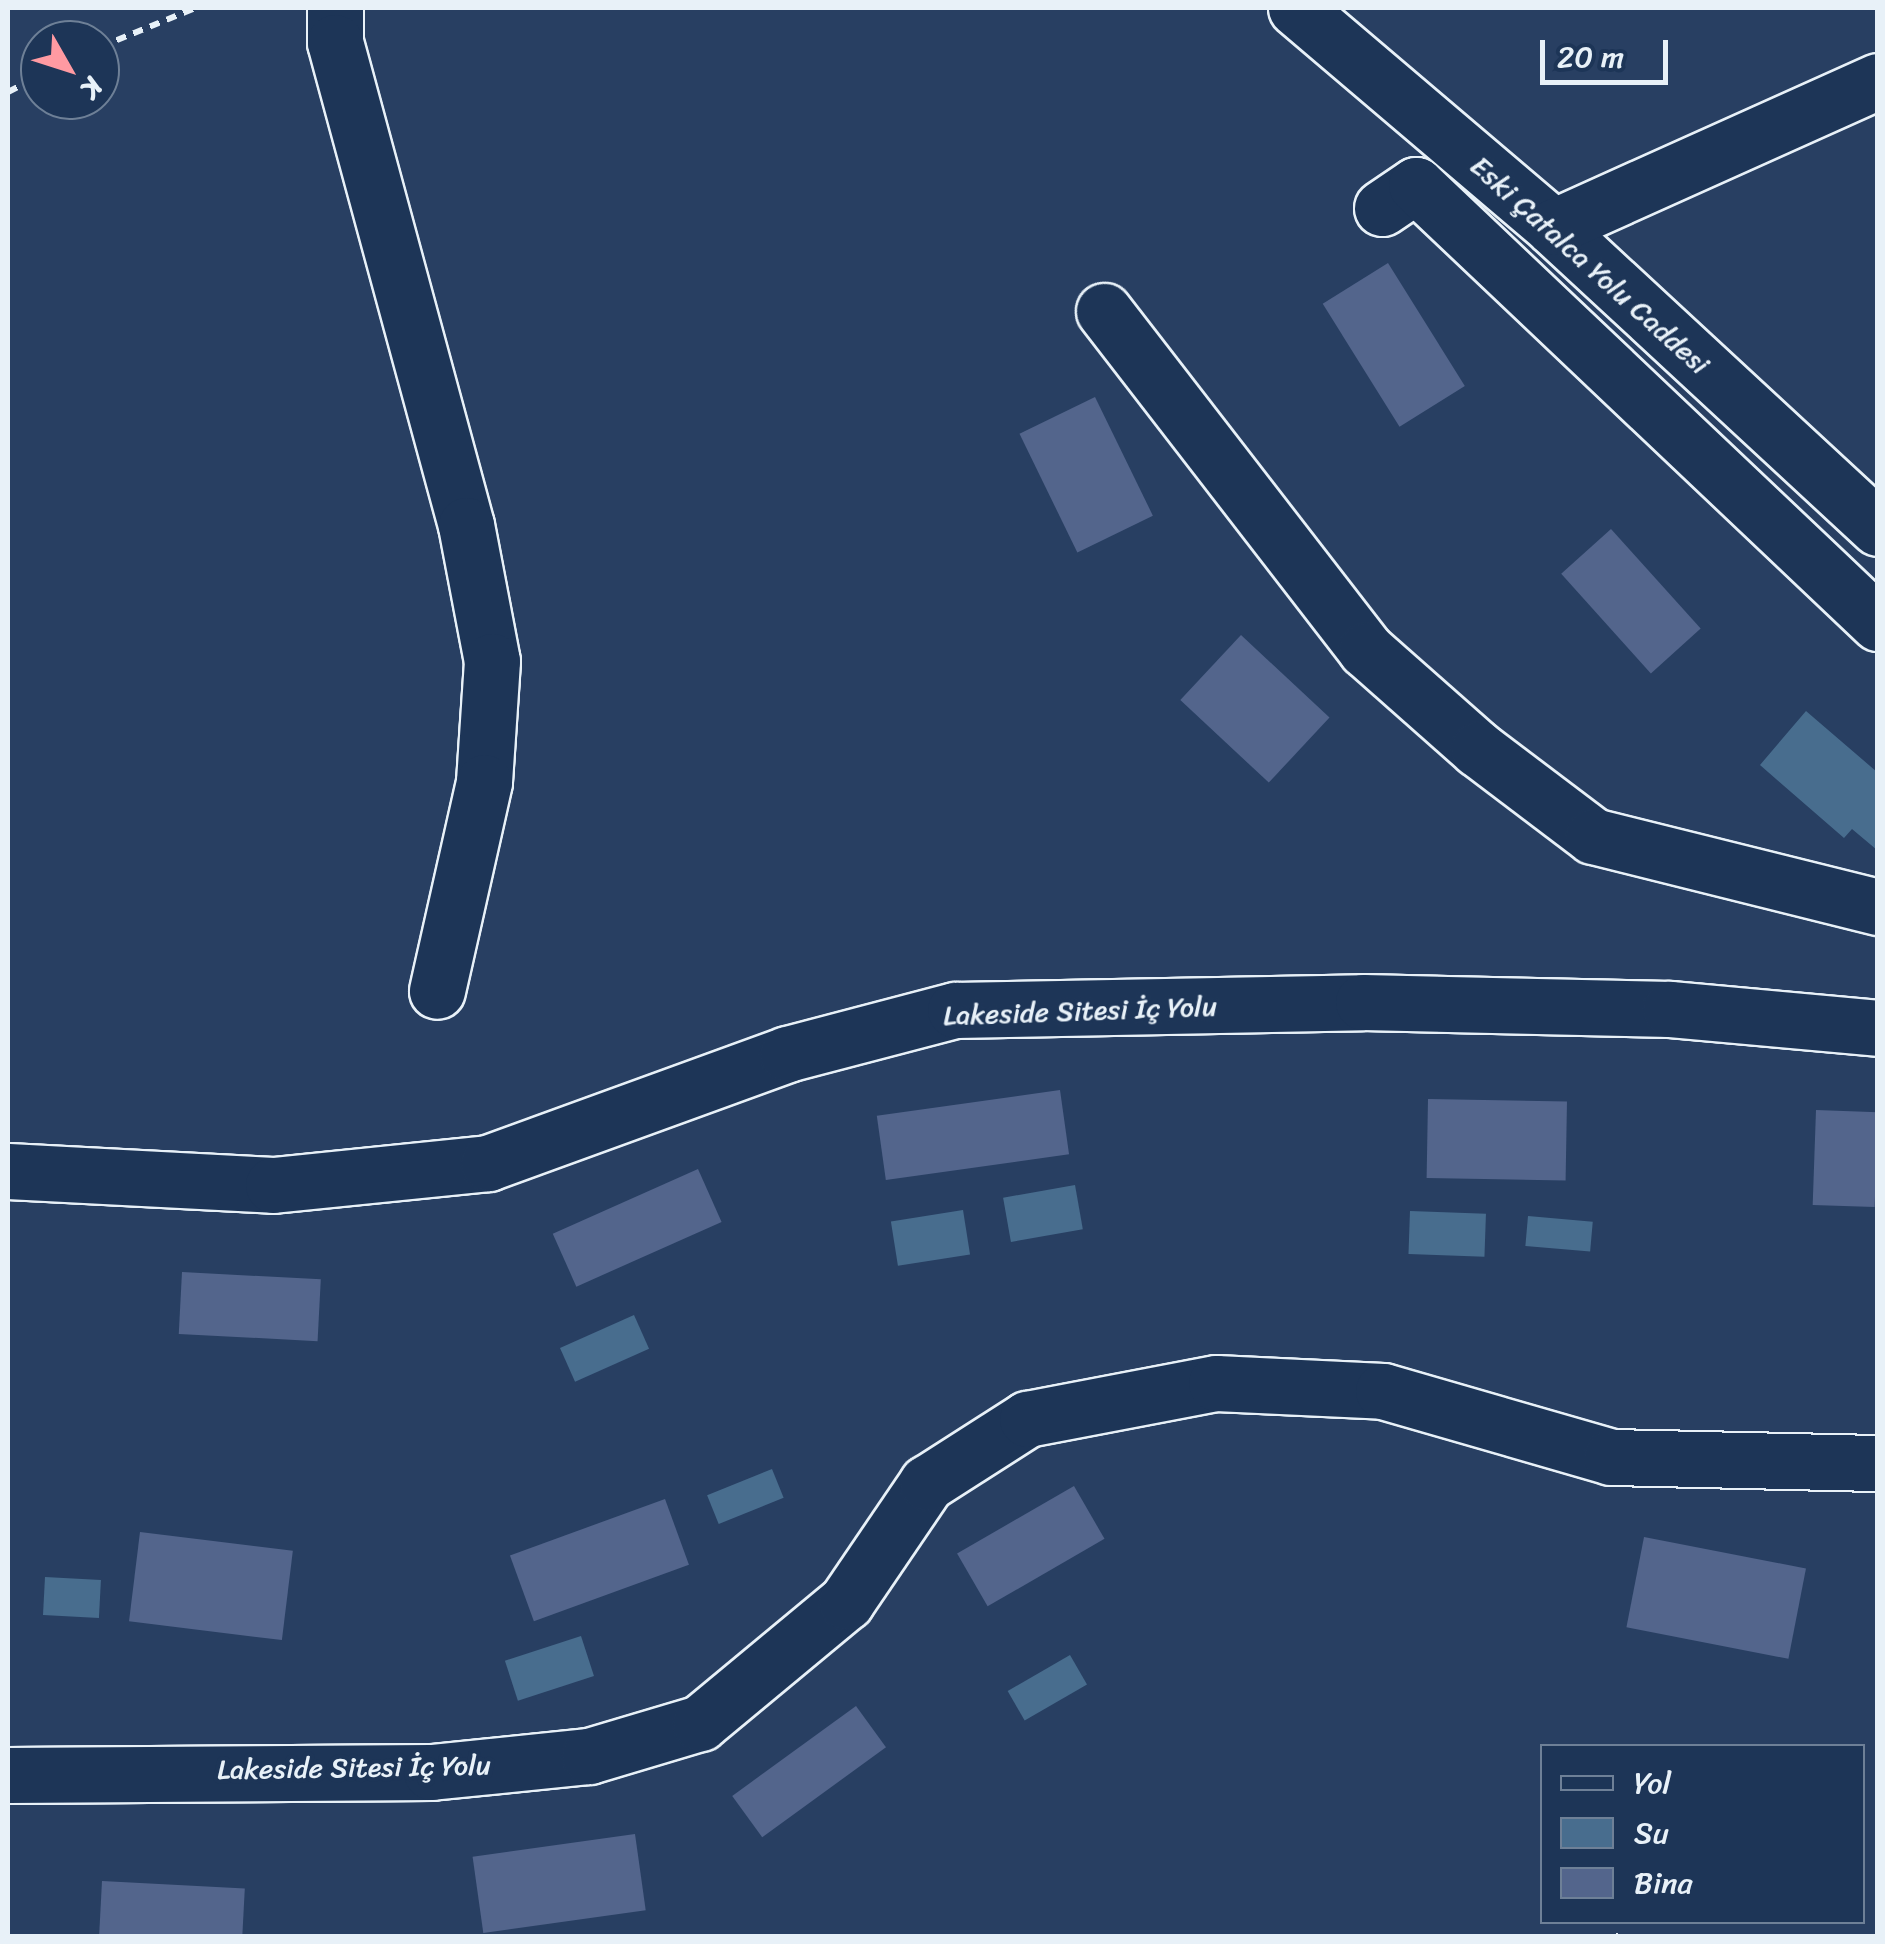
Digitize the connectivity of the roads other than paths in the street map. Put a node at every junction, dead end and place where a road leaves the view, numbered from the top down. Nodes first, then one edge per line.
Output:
1 (335, 8) edge
2 (1296, 8) edge
3 (1878, 81) edge
4 (1382, 208) dead end
5 (1553, 227) junction
6 (1104, 311) dead end
7 (1878, 528) edge
8 (1878, 623) edge
9 (1878, 907) edge
10 (437, 991) dead end
11 (1878, 1028) edge
12 (8, 1171) edge
13 (1878, 1463) edge
14 (8, 1775) edge

1 - 10 street
2 - 5 street, Eski Çatalca Yolu Caddesi
3 - 5 street
4 - 8 street
5 - 7 street, Eski Çatalca Yolu Caddesi
6 - 9 street
11 - 12 street, Lakeside Sitesi İç Yolu
13 - 14 street, Lakeside Sitesi İç Yolu

